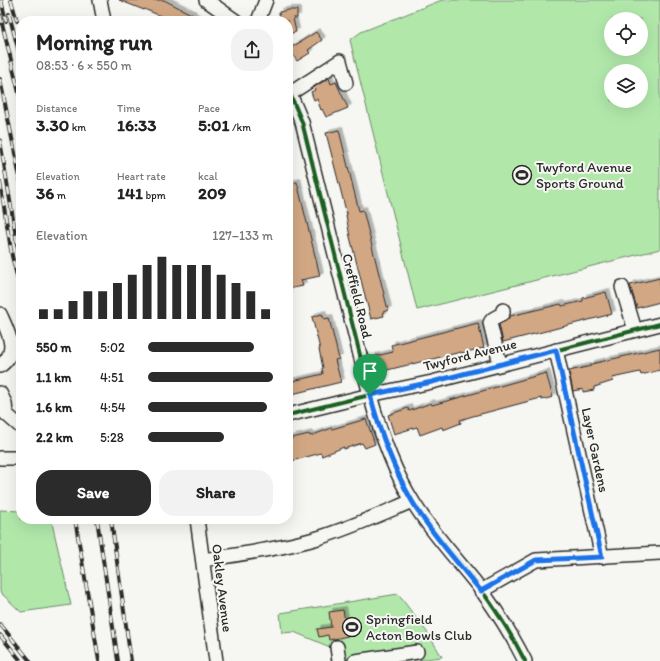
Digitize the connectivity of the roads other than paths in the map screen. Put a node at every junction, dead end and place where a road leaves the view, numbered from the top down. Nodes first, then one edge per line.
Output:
1 (100, 0) edge
2 (206, 0) edge
3 (266, 0) edge
4 (103, 16) edge
5 (229, 16) edge
6 (260, 16) edge
7 (346, 83) dead end
8 (293, 90) edge
9 (293, 101) edge
10 (622, 287) dead end
11 (503, 310) dead end
12 (0, 314) edge
13 (660, 324) edge
14 (635, 330) junction
15 (556, 350) junction
16 (500, 364) junction
17 (0, 366) edge
18 (0, 393) edge
19 (370, 395) junction
20 (293, 414) edge
21 (16, 423) edge
22 (0, 458) edge
23 (16, 458) edge
24 (412, 501) junction
25 (198, 524) edge
26 (660, 553) edge
27 (602, 557) junction
28 (203, 560) junction
29 (481, 591) junction
30 (417, 652) dead end
31 (216, 661) edge
32 (355, 661) edge
33 (525, 661) edge

1 - 4 street
2 - 5 street
3 - 6 street
7 - 8 street
9 - 19 street, Creffield Road
10 - 14 street
11 - 16 street
12 - 17 street
13 - 14 street, Twyford Avenue
14 - 15 street, Twyford Avenue
15 - 16 street, Twyford Avenue
15 - 27 street, Layer Gardens
16 - 19 street, Twyford Avenue
18 - 21 street
19 - 20 street, Twyford Avenue
19 - 24 street, Creffield Road
22 - 23 street
24 - 28 street
24 - 29 street, Creffield Road
25 - 28 street, Oakley Avenue
26 - 27 street
27 - 29 street
28 - 31 street, Oakley Avenue
29 - 33 street, Creffield Road
30 - 32 street

